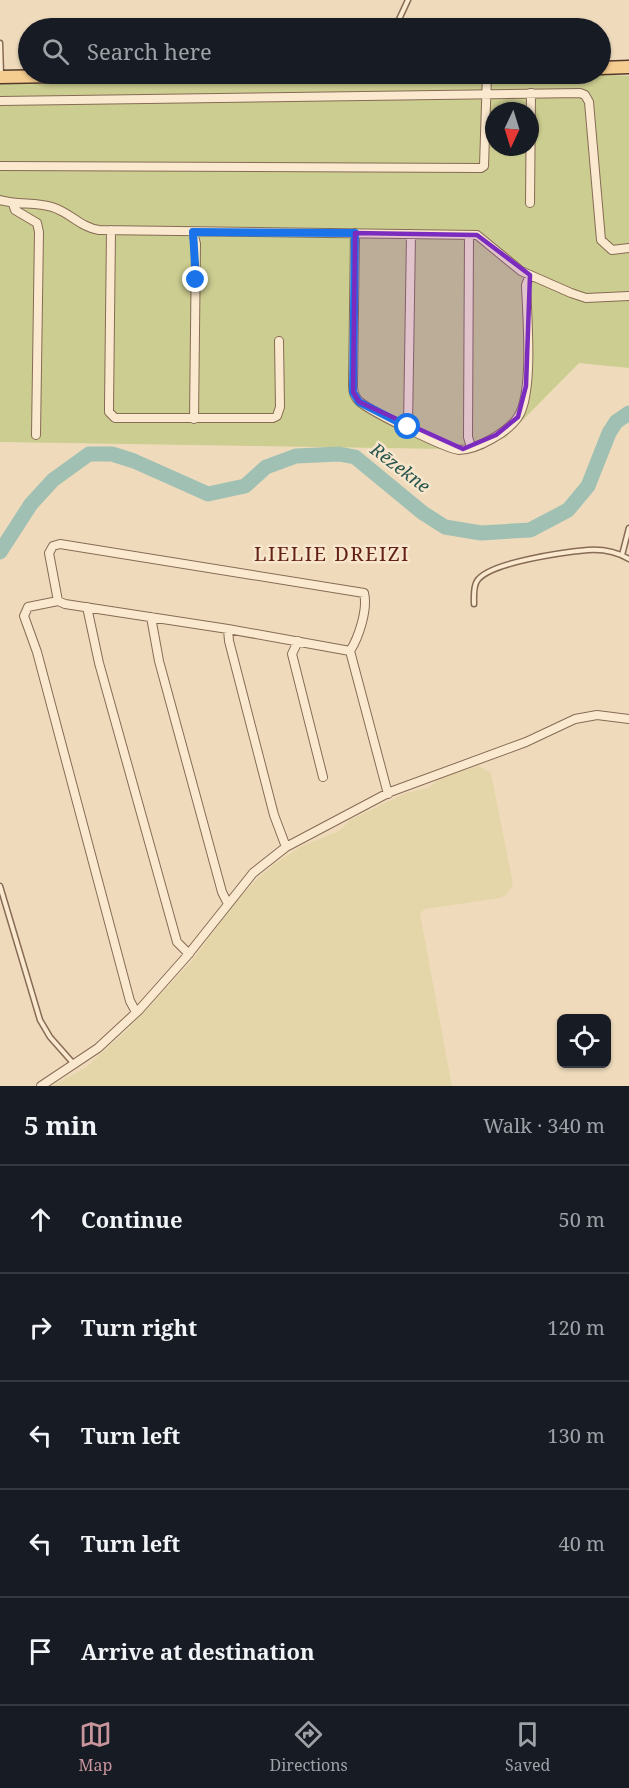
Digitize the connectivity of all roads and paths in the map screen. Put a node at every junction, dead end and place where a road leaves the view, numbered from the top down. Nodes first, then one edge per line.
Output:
1 (408, 0) edge
2 (400, 18) edge
3 (0, 43) edge
4 (629, 67) edge
5 (611, 68) edge
6 (1, 77) edge
7 (18, 77) edge
8 (486, 84) edge
9 (531, 93) junction
10 (486, 94) junction
11 (0, 101) edge
12 (0, 166) edge
13 (0, 200) edge
14 (530, 203) dead end
15 (13, 204) junction
16 (111, 230) junction
17 (193, 232) junction
18 (355, 233) junction
19 (411, 234) junction
20 (469, 235) junction
21 (629, 248) edge
22 (530, 275) junction
23 (629, 296) edge
24 (279, 341) dead end
25 (194, 419) junction
26 (408, 427) junction
27 (36, 435) dead end
28 (471, 447) junction
29 (629, 528) edge
30 (622, 555) junction
31 (629, 559) edge
32 (58, 601) junction
33 (474, 604) dead end
34 (87, 607) junction
35 (151, 617) junction
36 (228, 629) junction
37 (298, 640) junction
38 (350, 651) junction
39 (629, 719) edge
40 (323, 777) dead end
41 (388, 794) junction
42 (286, 847) junction
43 (0, 886) edge
44 (227, 902) junction
45 (189, 954) junction
46 (136, 1012) junction
47 (73, 1063) junction
48 (41, 1086) edge

1 - 2 lane
3 - 6 lane
4 - 5 main road
6 - 7 main road
8 - 10 street
9 - 10 street
9 - 14 street
9 - 21 street
10 - 11 street
10 - 12 street
13 - 15 street
15 - 16 street
15 - 27 street
16 - 17 street
16 - 25 street
17 - 18 street
17 - 25 street
18 - 19 street
18 - 26 street
19 - 20 street
19 - 26 street
20 - 22 street
20 - 28 street
22 - 23 street
22 - 28 street
24 - 25 street
26 - 28 street
29 - 30 lane
30 - 31 lane
30 - 33 lane
32 - 34 street
32 - 38 street
32 - 46 street
34 - 35 street
34 - 45 street
35 - 36 street
35 - 44 street
36 - 37 street
36 - 42 street
37 - 38 street
37 - 40 street
38 - 41 street
39 - 41 street
41 - 42 street
42 - 44 street
43 - 47 lane
44 - 45 street
45 - 46 street
46 - 47 street
47 - 48 street

